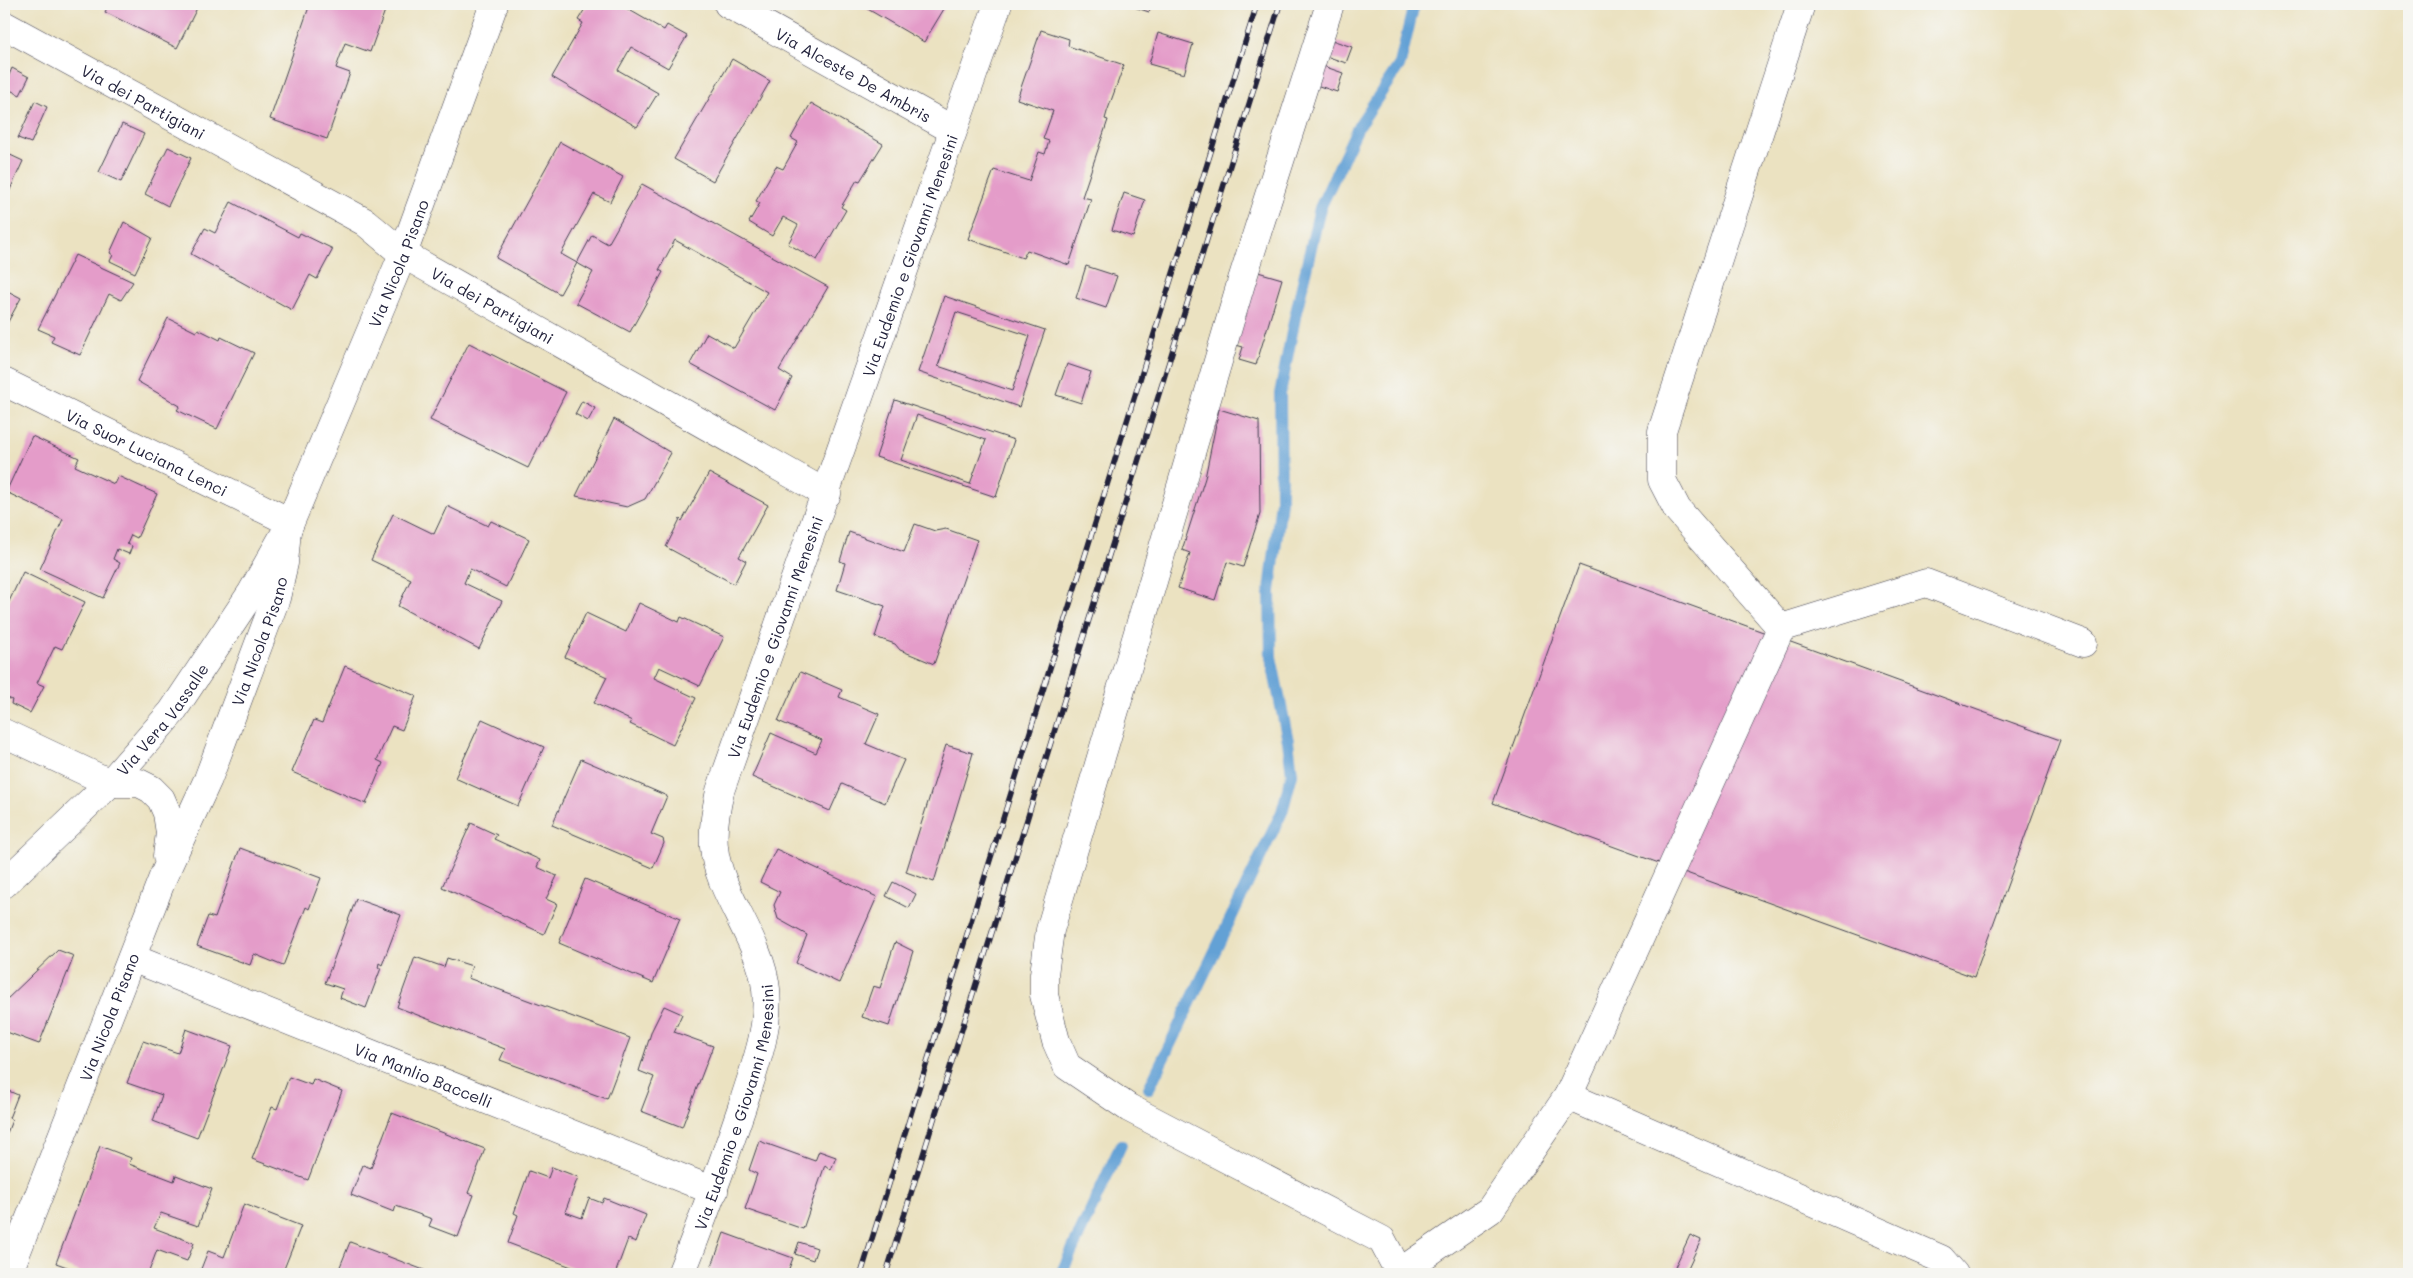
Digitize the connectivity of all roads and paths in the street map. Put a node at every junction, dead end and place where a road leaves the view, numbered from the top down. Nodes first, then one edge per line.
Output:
1 (494, 4) edge
2 (728, 4) edge
3 (998, 4) edge
4 (1330, 4) edge
5 (1801, 4) edge
6 (4, 25) edge
7 (953, 130) junction
8 (403, 254) junction
9 (4, 382) edge
10 (827, 494) junction
11 (288, 526) junction
12 (1781, 628) junction
13 (2083, 643) dead end
14 (4, 733) edge
15 (110, 784) junction
16 (163, 877) junction
17 (4, 884) edge
18 (132, 958) junction
19 (1568, 1096) junction
20 (714, 1191) junction
21 (1400, 1273) edge
22 (8, 1274) edge
23 (681, 1274) edge
24 (1954, 1274) edge

1 - 8 street, Via Nicola Pisano
2 - 7 street, Via Alceste De Ambris
3 - 7 street, Via Eudemio e Giovanni Menesini
4 - 21 street
5 - 12 street
6 - 8 street, Via dei Partigiani
7 - 10 street, Via Eudemio e Giovanni Menesini
8 - 10 street, Via dei Partigiani
8 - 11 street, Via Nicola Pisano
9 - 11 street, Via Suor Luciana Lenci
10 - 20 street, Via Eudemio e Giovanni Menesini
11 - 15 street, Via Vera Vassalle
11 - 16 street, Via Nicola Pisano
12 - 13 street
12 - 19 street
14 - 15 street
15 - 16 street
15 - 17 street, Via Vera Vassalle
16 - 18 street, Via Nicola Pisano
18 - 20 street, Via Manlio Baccelli
18 - 22 street, Via Nicola Pisano
19 - 21 street
19 - 24 street
20 - 23 street, Via Eudemio e Giovanni Menesini

